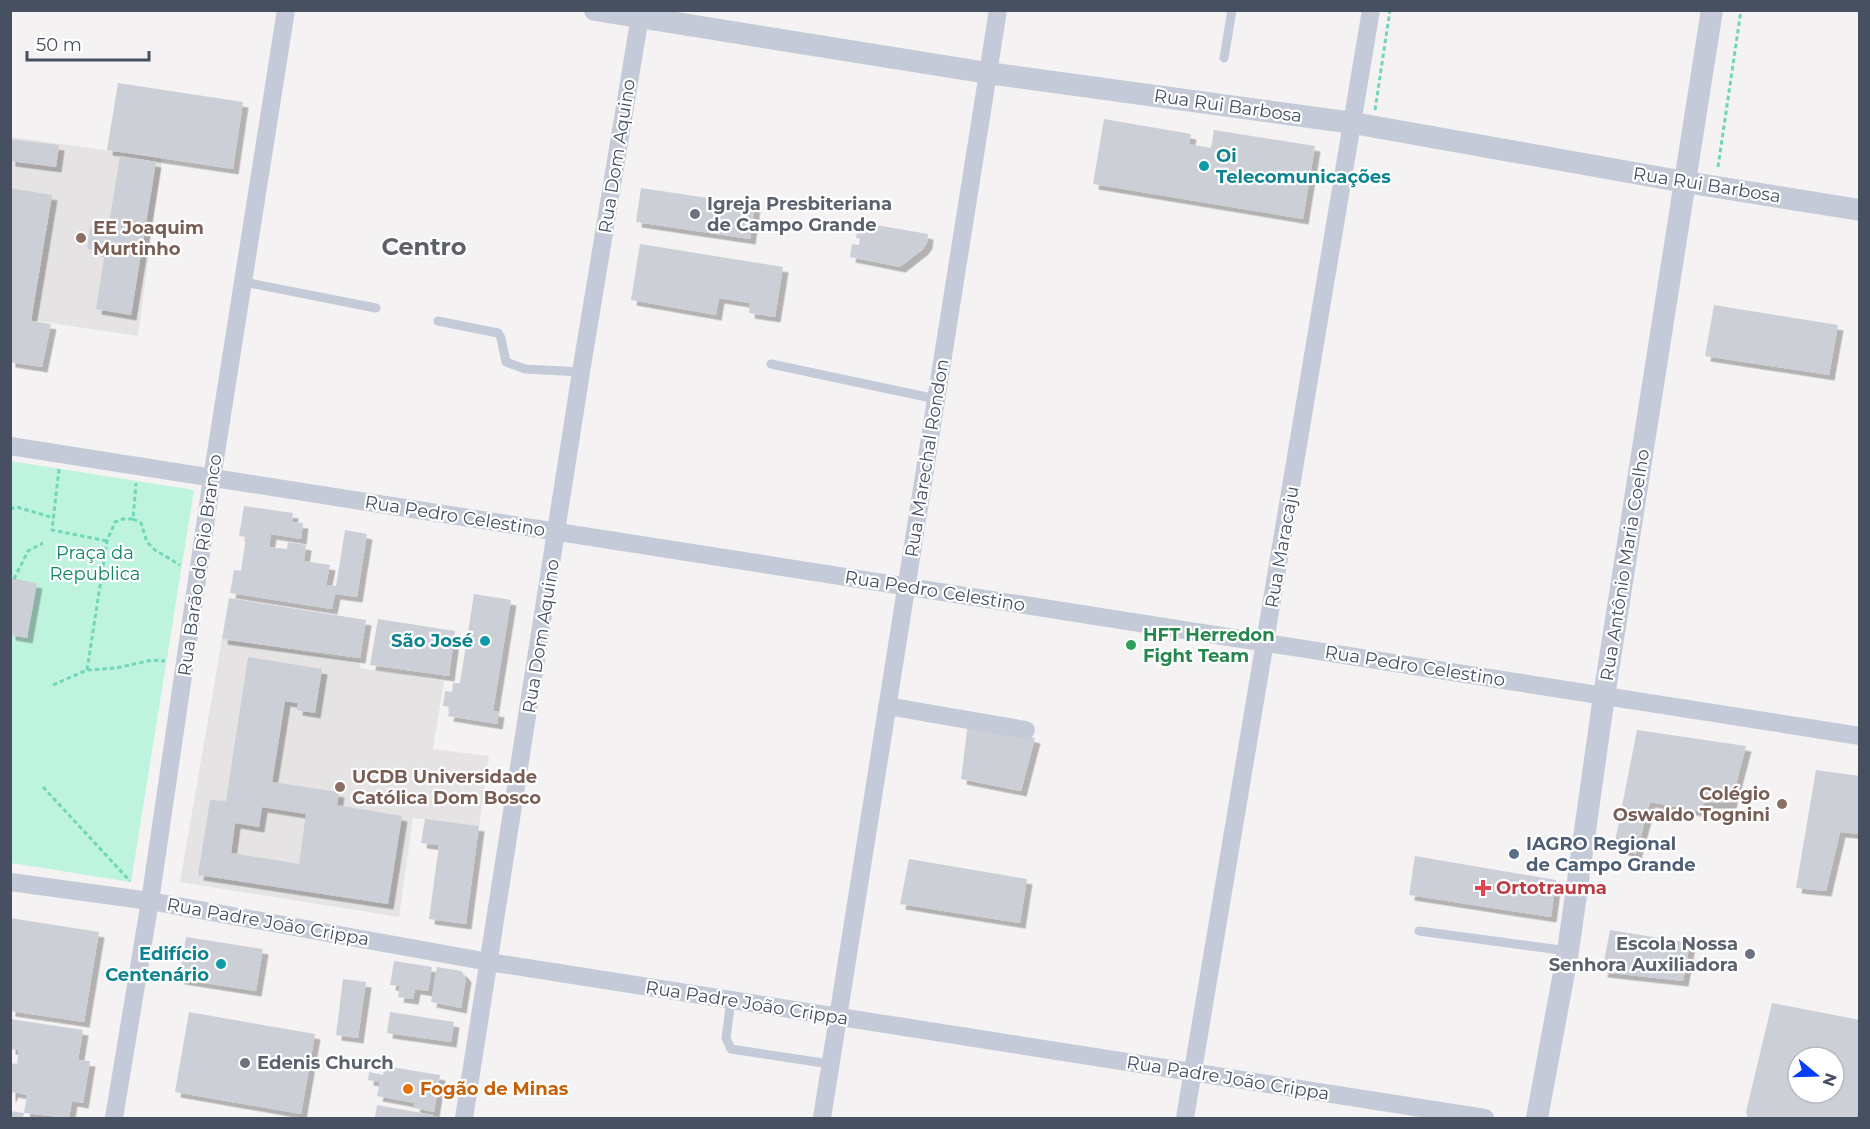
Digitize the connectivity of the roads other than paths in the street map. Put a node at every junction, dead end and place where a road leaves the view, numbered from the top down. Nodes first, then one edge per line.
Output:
1 (286, 10) edge
2 (595, 10) edge
3 (998, 10) edge
4 (1232, 10) edge
5 (1371, 10) edge
6 (1712, 10) edge
7 (641, 14) edge
8 (1224, 58) dead end
9 (988, 73) junction
10 (1353, 123) junction
11 (1685, 182) junction
12 (1860, 210) edge
13 (244, 282) junction
14 (376, 308) dead end
15 (438, 321) dead end
16 (771, 364) dead end
17 (581, 372) junction
18 (936, 399) junction
19 (10, 446) edge
20 (213, 478) junction
21 (558, 532) junction
22 (906, 586) junction
23 (1265, 643) junction
24 (1604, 696) junction
25 (887, 706) junction
26 (1026, 730) dead end
27 (1860, 736) edge
28 (10, 882) edge
29 (150, 901) junction
30 (1419, 931) dead end
31 (1568, 951) junction
32 (489, 962) junction
33 (731, 1000) junction
34 (838, 1017) junction
35 (830, 1064) junction
36 (1192, 1073) junction
37 (114, 1119) edge
38 (464, 1119) edge
39 (822, 1119) edge
40 (1185, 1119) edge
41 (1485, 1119) edge
42 (1537, 1119) edge

1 - 13 street, Rua Barão do Rio Branco
2 - 7 street, Rua Rui Barbosa
3 - 9 street, Rua Marechal Rondon
4 - 8 lane
5 - 10 street, Rua Maracaju
6 - 11 street, Rua Antônio Maria Coelho
7 - 9 street, Rua Rui Barbosa
7 - 17 street, Rua Dom Aquino
9 - 10 street, Rua Rui Barbosa
9 - 18 street, Rua Marechal Rondon
10 - 11 street, Rua Rui Barbosa
10 - 23 street, Rua Maracaju
11 - 12 street, Rua Rui Barbosa
11 - 24 street, Rua Antônio Maria Coelho
13 - 14 lane
13 - 20 street, Rua Barão do Rio Branco
15 - 17 lane
16 - 18 lane
17 - 21 street, Rua Dom Aquino
18 - 22 street, Rua Marechal Rondon
19 - 20 street, Rua Pedro Celestino
20 - 21 street, Rua Pedro Celestino
20 - 29 street, Rua Barão do Rio Branco
21 - 22 street, Rua Pedro Celestino
21 - 32 street, Rua Dom Aquino
22 - 23 street, Rua Pedro Celestino
22 - 25 street, Rua Marechal Rondon
23 - 24 street, Rua Pedro Celestino
23 - 36 street, Rua Maracaju
24 - 27 street, Rua Pedro Celestino
24 - 31 street, Rua Antônio Maria Coelho
25 - 26 street
25 - 34 street, Rua Marechal Rondon
28 - 29 street, Rua Padre João Crippa
29 - 32 street, Rua Padre João Crippa
29 - 37 street, Rua Barão do Rio Branco
30 - 31 lane
31 - 42 street, Rua Antônio Maria Coelho
32 - 33 street, Rua Padre João Crippa
32 - 38 street, Rua Dom Aquino
33 - 34 street, Rua Padre João Crippa
33 - 35 lane
34 - 35 street, Rua Marechal Rondon
34 - 36 street, Rua Padre João Crippa
35 - 39 street, Rua Marechal Rondon
36 - 40 street, Rua Maracaju
36 - 41 street, Rua Padre João Crippa

